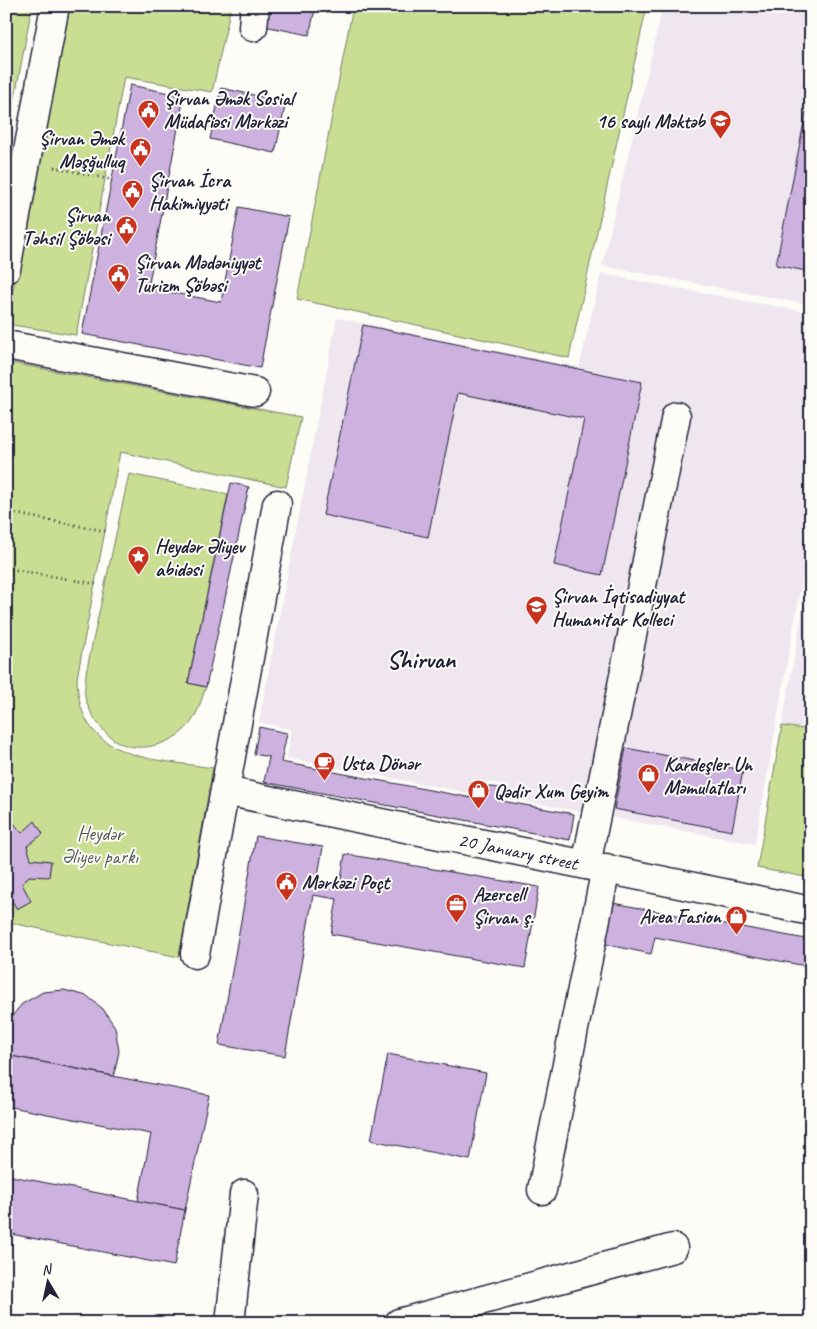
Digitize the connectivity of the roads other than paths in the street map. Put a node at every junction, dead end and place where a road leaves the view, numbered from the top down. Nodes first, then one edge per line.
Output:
1 (54, 6) edge
2 (6, 269) edge
3 (6, 345) edge
4 (255, 392) dead end
5 (676, 416) dead end
6 (277, 504) dead end
7 (225, 790) junction
8 (596, 867) junction
9 (811, 911) edge
10 (195, 954) dead end
11 (542, 1190) dead end
12 (244, 1194) dead end
13 (673, 1248) dead end
14 (230, 1323) edge
15 (399, 1323) edge

1 - 2 street
3 - 4 street
5 - 8 street
6 - 7 street
7 - 8 street, 20 January street
7 - 10 street
8 - 9 street, 20 January street
8 - 11 street
12 - 14 street
13 - 15 street

